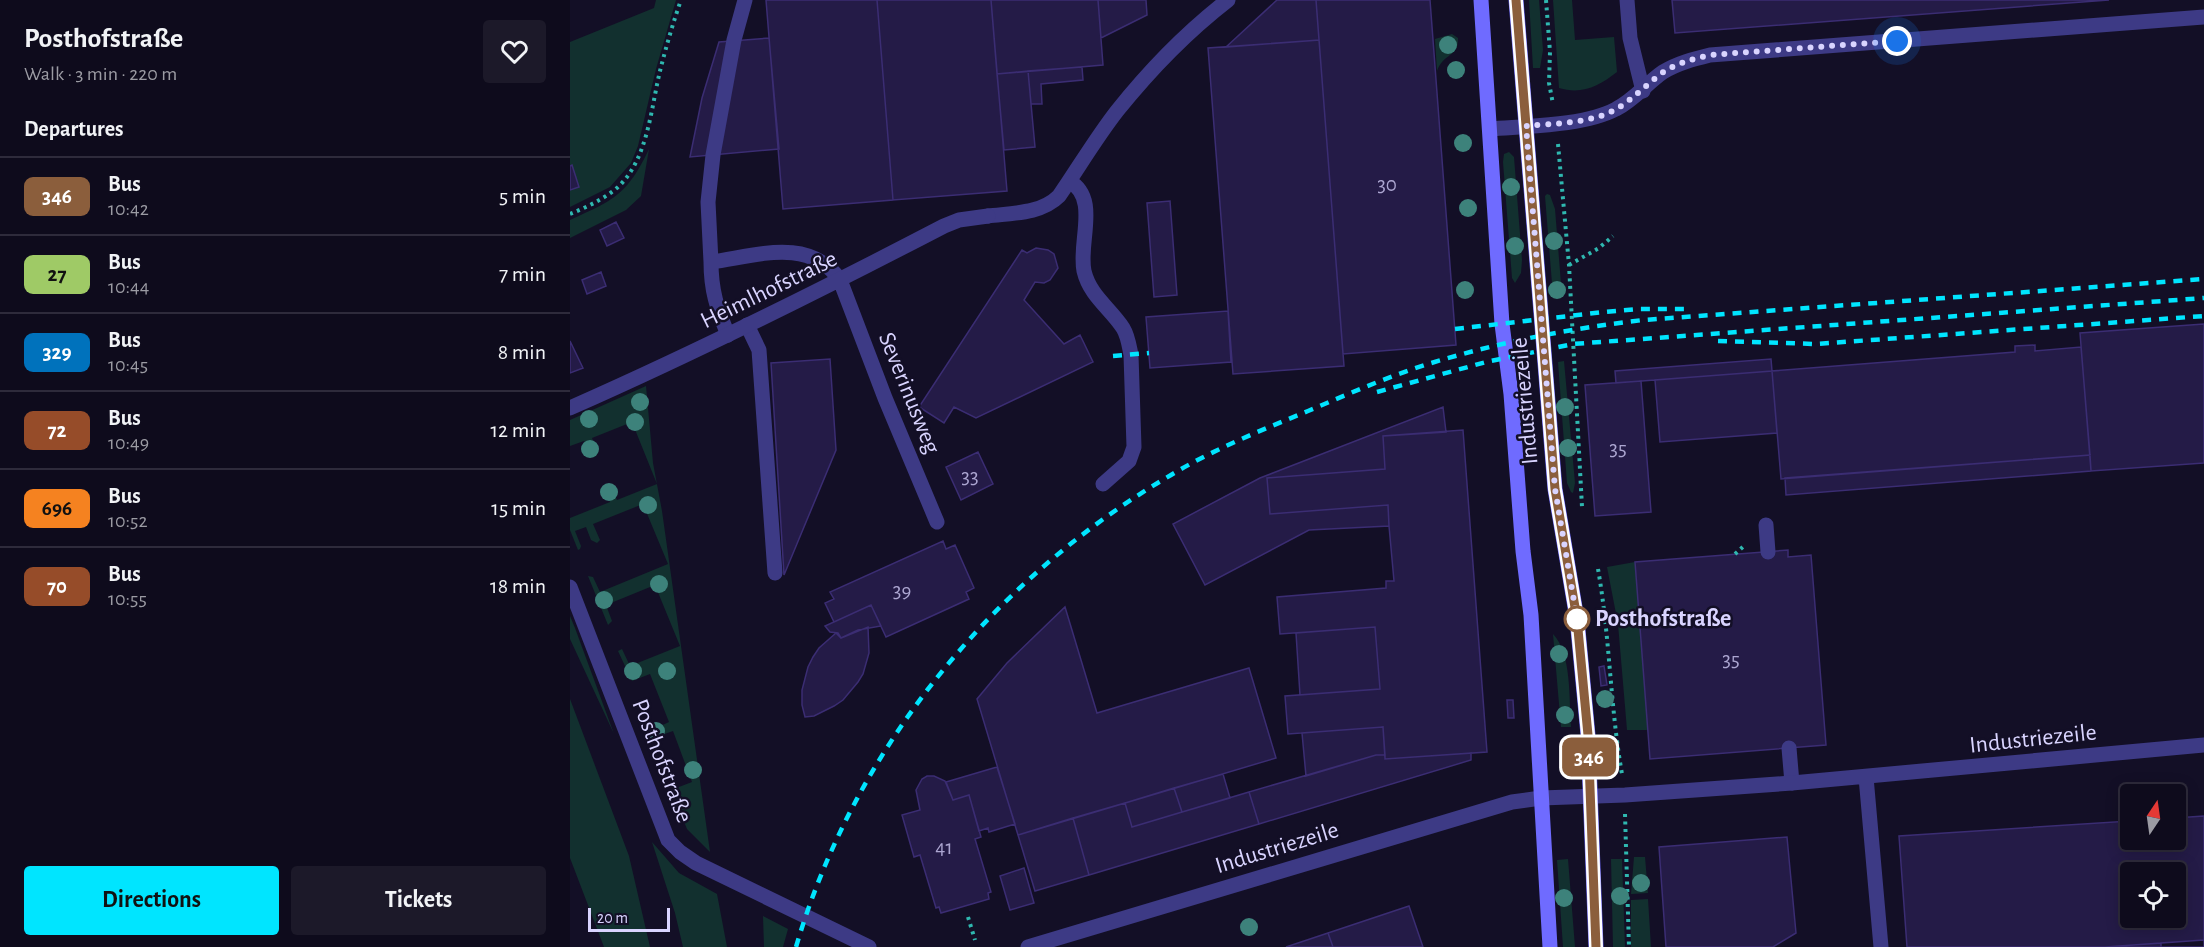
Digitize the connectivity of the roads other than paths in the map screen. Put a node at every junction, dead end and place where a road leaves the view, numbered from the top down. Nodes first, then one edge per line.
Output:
1 (745, 0) edge
2 (1228, 0) edge
3 (1481, 0) edge
4 (1516, 0) edge
5 (1627, 0) edge
6 (2204, 17) edge
7 (1643, 91) junction
8 (1526, 126) junction
9 (1490, 129) junction
10 (1069, 181) junction
11 (711, 262) junction
12 (840, 280) junction
13 (747, 326) junction
14 (728, 335) junction
15 (570, 408) edge
16 (1103, 484) dead end
17 (937, 522) dead end
18 (1766, 525) dead end
19 (1768, 552) dead end
20 (775, 573) dead end
21 (570, 587) edge
22 (2204, 745) edge
23 (1789, 748) dead end
24 (1866, 777) junction
25 (1792, 783) junction
26 (1590, 797) junction
27 (1541, 798) junction
28 (869, 947) edge
29 (1028, 947) edge
30 (1550, 947) edge
31 (1596, 947) edge
32 (1881, 947) edge

1 - 11 street
2 - 10 street, Heimlhofstraße
3 - 9 main road, Industriezeile
4 - 8 main road, Industriezeile
5 - 7 street
6 - 7 street
7 - 8 street
8 - 9 street
8 - 26 main road, Industriezeile
9 - 27 main road, Industriezeile
10 - 12 street, Heimlhofstraße
10 - 16 street
11 - 12 street
11 - 14 street
12 - 13 street, Heimlhofstraße
12 - 17 street, Severinusweg
13 - 14 street, Heimlhofstraße
13 - 20 street
14 - 15 street, Heimlhofstraße
18 - 19 street
21 - 28 street, Posthofstraße
22 - 24 street, Industriezeile
23 - 25 street
24 - 25 street, Industriezeile
24 - 32 street
25 - 26 street, Industriezeile
26 - 27 street, Industriezeile
26 - 31 main road, Industriezeile
27 - 29 street, Industriezeile
27 - 30 main road, Industriezeile

